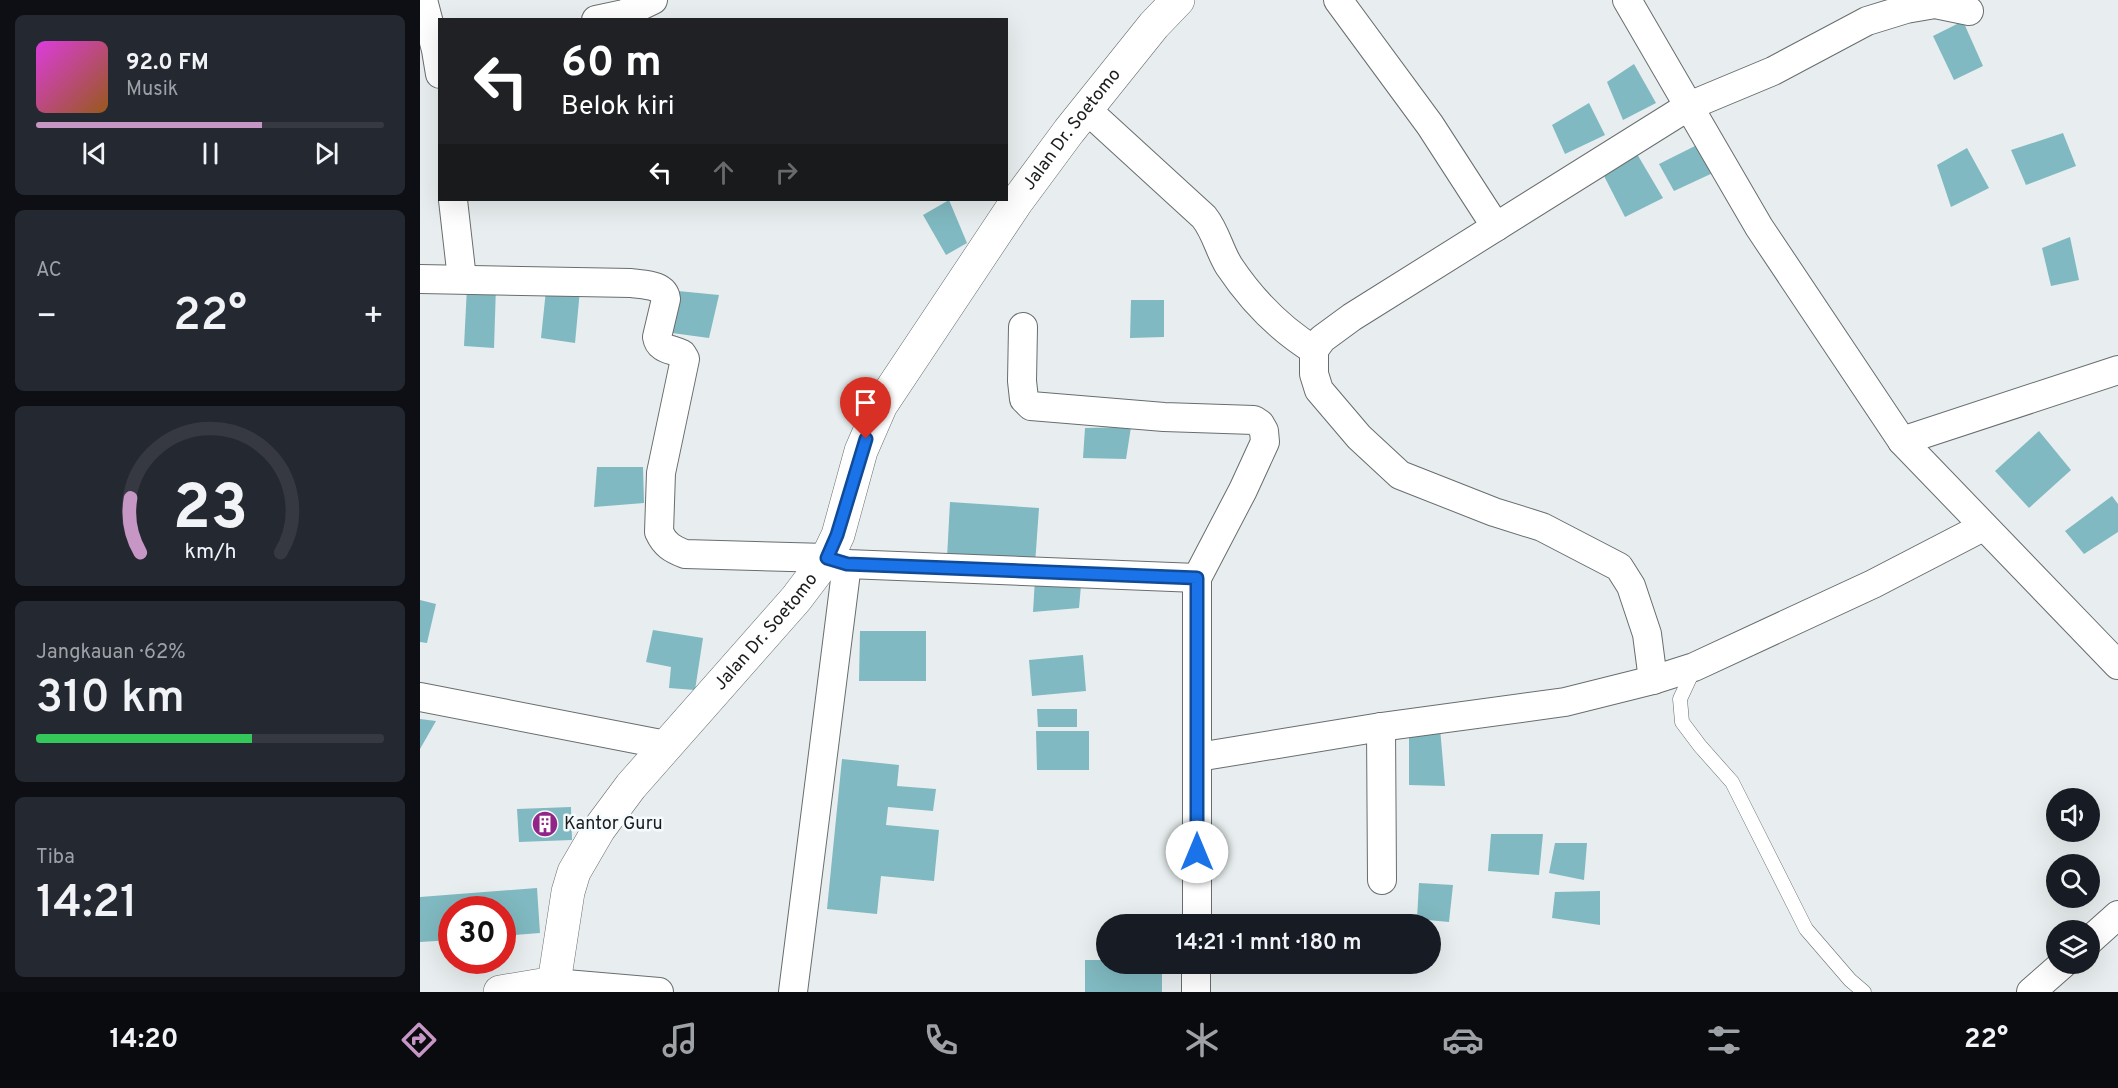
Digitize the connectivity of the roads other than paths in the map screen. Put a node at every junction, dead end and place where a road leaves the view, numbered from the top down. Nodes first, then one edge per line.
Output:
1 (423, 0) edge
2 (653, 0) edge
3 (1178, 0) edge
4 (1338, 0) edge
5 (1627, 0) edge
6 (1969, 11) dead end
7 (605, 18) edge
8 (434, 56) edge
9 (1689, 106) junction
10 (1086, 109) junction
11 (453, 201) edge
12 (1496, 227) junction
13 (420, 279) edge
14 (462, 279) junction
15 (1023, 327) dead end
16 (1314, 350) junction
17 (2118, 370) edge
18 (1902, 441) junction
19 (1983, 527) junction
20 (837, 561) junction
21 (1197, 578) junction
22 (2118, 665) edge
23 (1694, 667) junction
24 (1653, 680) junction
25 (420, 697) edge
26 (1381, 727) junction
27 (666, 745) junction
28 (1198, 757) junction
29 (1382, 880) dead end
30 (1197, 914) edge
31 (2118, 915) edge
32 (2100, 931) edge
33 (1196, 974) edge
34 (2051, 974) edge
35 (554, 987) edge
36 (500, 992) edge
37 (659, 992) edge
38 (793, 992) edge
39 (1196, 992) edge
40 (1864, 992) edge
41 (2031, 992) edge

1 - 8 street
2 - 7 street
3 - 10 street, Jalan Dr. Soetomo
4 - 12 street
5 - 9 street
6 - 9 street
9 - 12 street
9 - 18 street
10 - 16 street
10 - 20 street, Jalan Dr. Soetomo
11 - 14 street
12 - 16 street
13 - 14 street
14 - 20 street
15 - 21 street
16 - 24 street
17 - 18 street
18 - 19 street
19 - 22 street
19 - 23 street
20 - 21 street
20 - 27 street, Jalan Dr. Soetomo
20 - 38 street
21 - 28 street
23 - 24 street
23 - 40 lane
24 - 26 street
25 - 27 street
26 - 28 street
26 - 29 street
27 - 35 street, Jalan Dr. Soetomo
28 - 30 street
31 - 32 street
33 - 39 street
34 - 41 street
35 - 36 street
35 - 37 street

